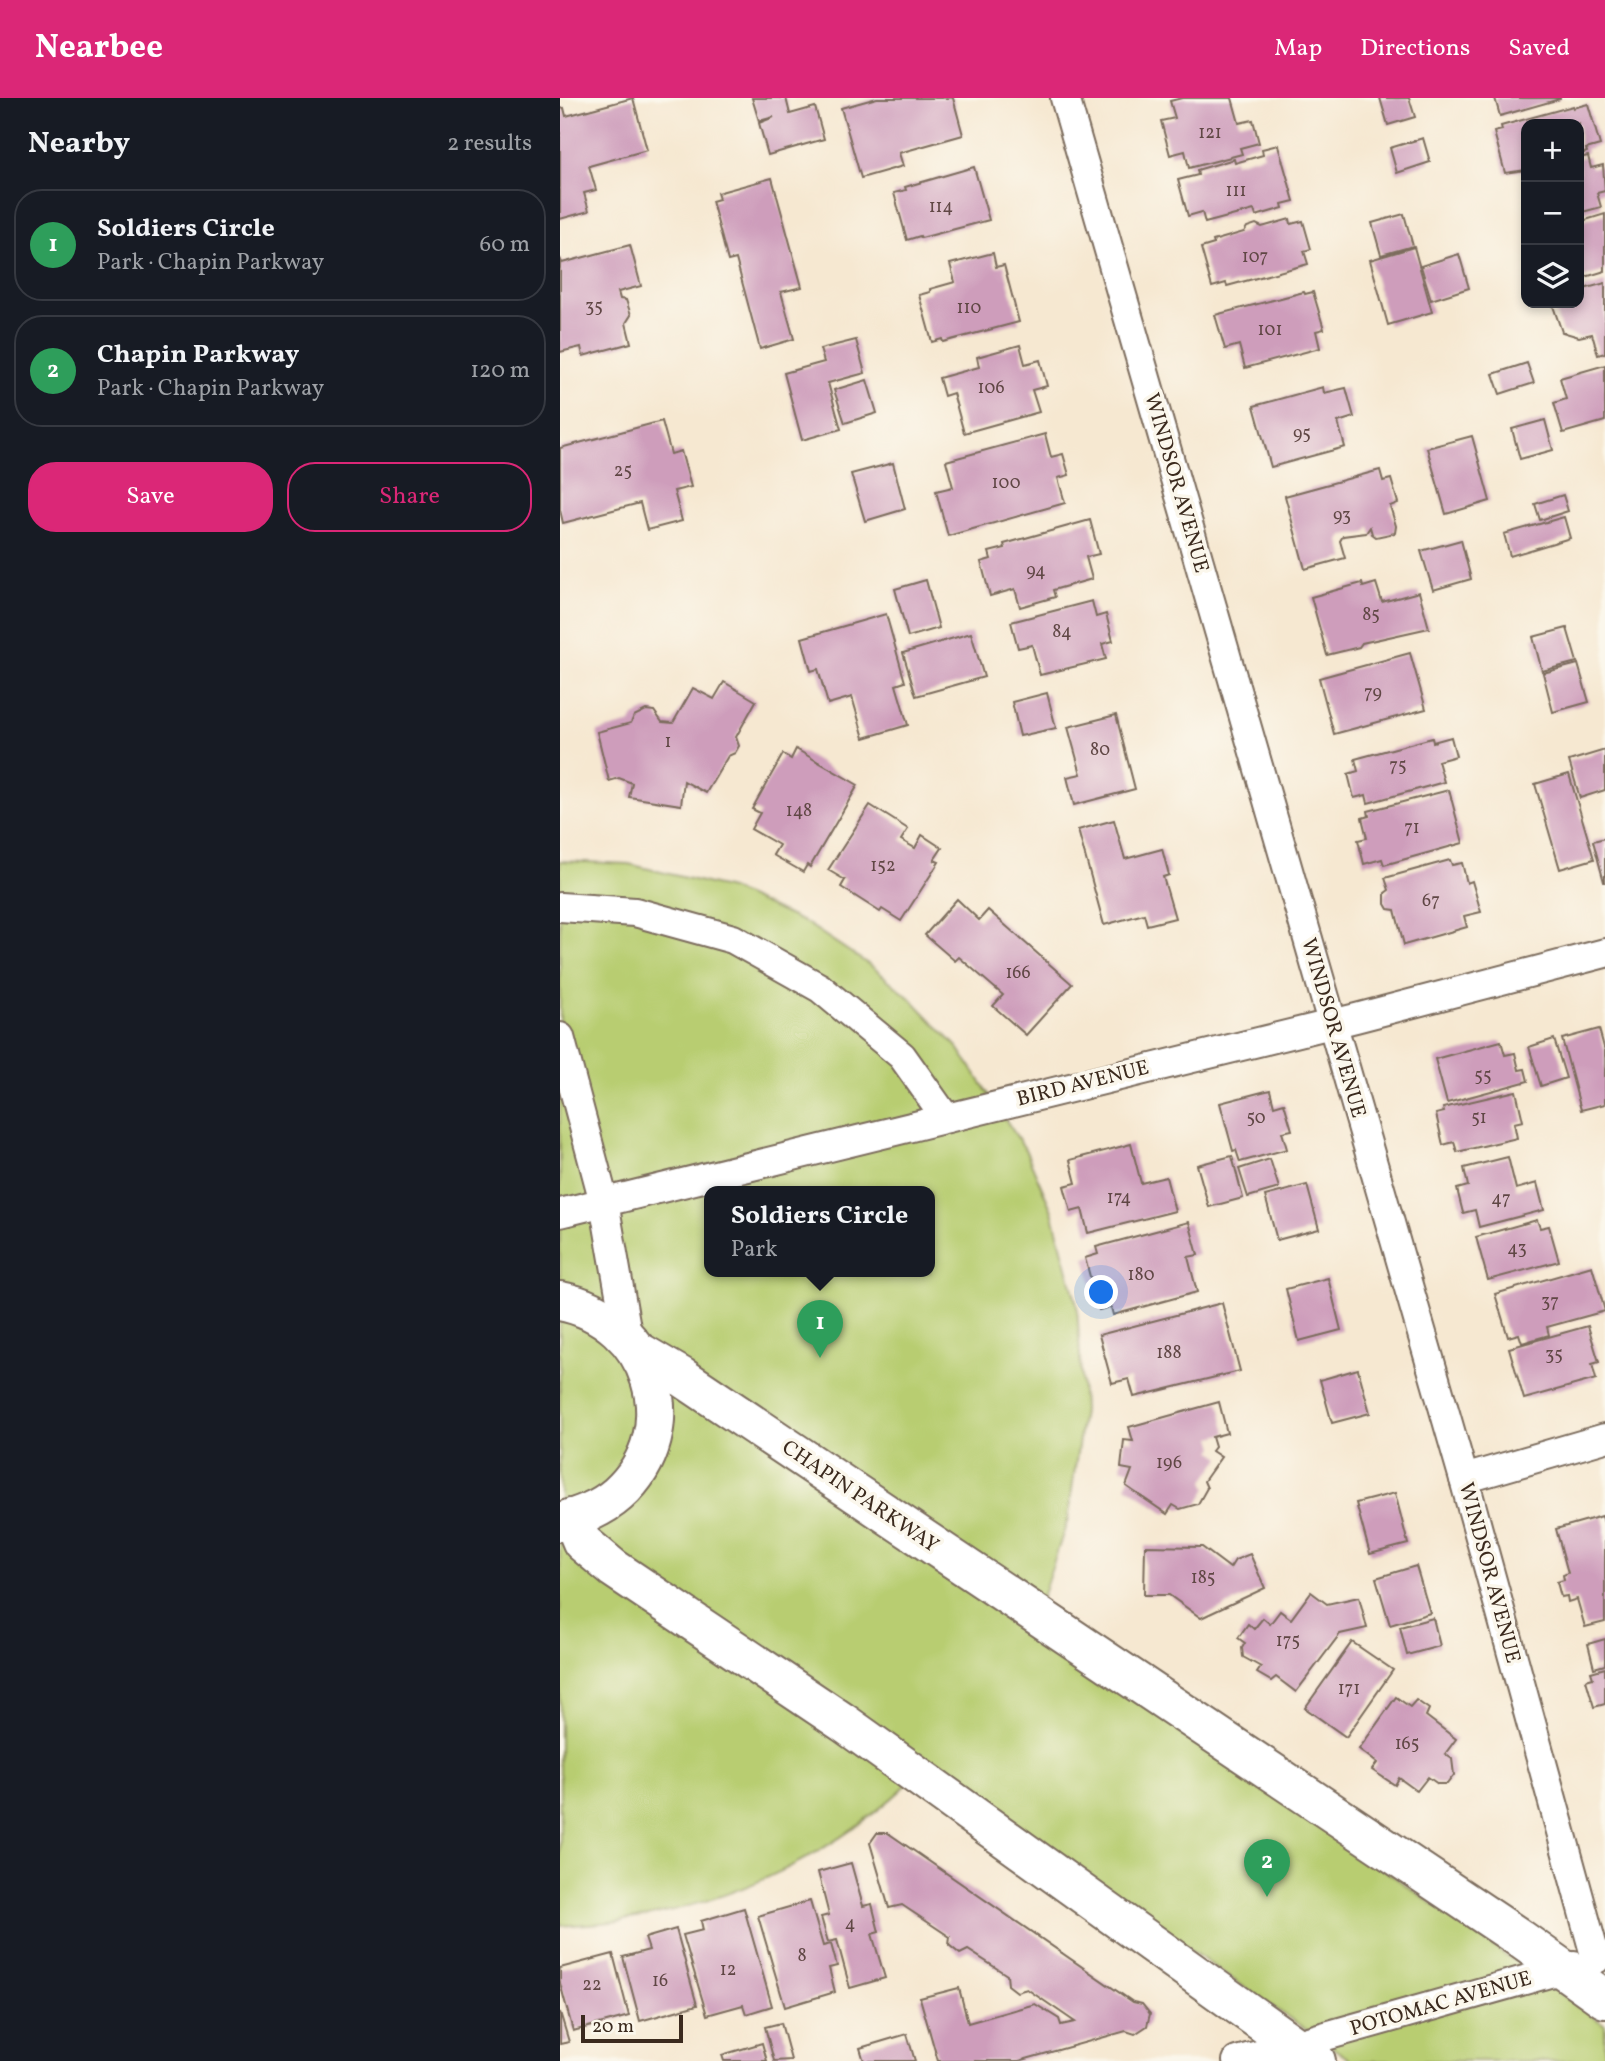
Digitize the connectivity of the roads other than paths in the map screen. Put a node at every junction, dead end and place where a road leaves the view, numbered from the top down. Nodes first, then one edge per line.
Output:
1 (1065, 98) edge
2 (560, 906) edge
3 (1605, 953) edge
4 (1332, 1024) junction
5 (560, 1037) edge
6 (946, 1118) junction
7 (604, 1202) junction
8 (560, 1213) edge
9 (560, 1285) edge
10 (560, 1301) edge
11 (621, 1334) junction
12 (1605, 1438) edge
13 (1464, 1479) junction
14 (563, 1522) edge
15 (1588, 1961) edge
16 (1605, 1999) edge
17 (1306, 2053) edge
18 (1237, 2061) edge

1 - 4 street, WINDSOR AVENUE
2 - 6 street
3 - 4 street, BIRD AVENUE
4 - 6 street, BIRD AVENUE
4 - 13 street, WINDSOR AVENUE
5 - 7 street
6 - 7 street, BIRD AVENUE
7 - 8 street, BIRD AVENUE
7 - 11 street
9 - 11 street
10 - 11 street
11 - 14 street
11 - 15 street, CHAPIN PARKWAY
12 - 13 street
13 - 15 street, WINDSOR AVENUE
14 - 17 street
15 - 16 street, CHAPIN PARKWAY
15 - 17 street, POTOMAC AVENUE
17 - 18 street, POTOMAC AVENUE

